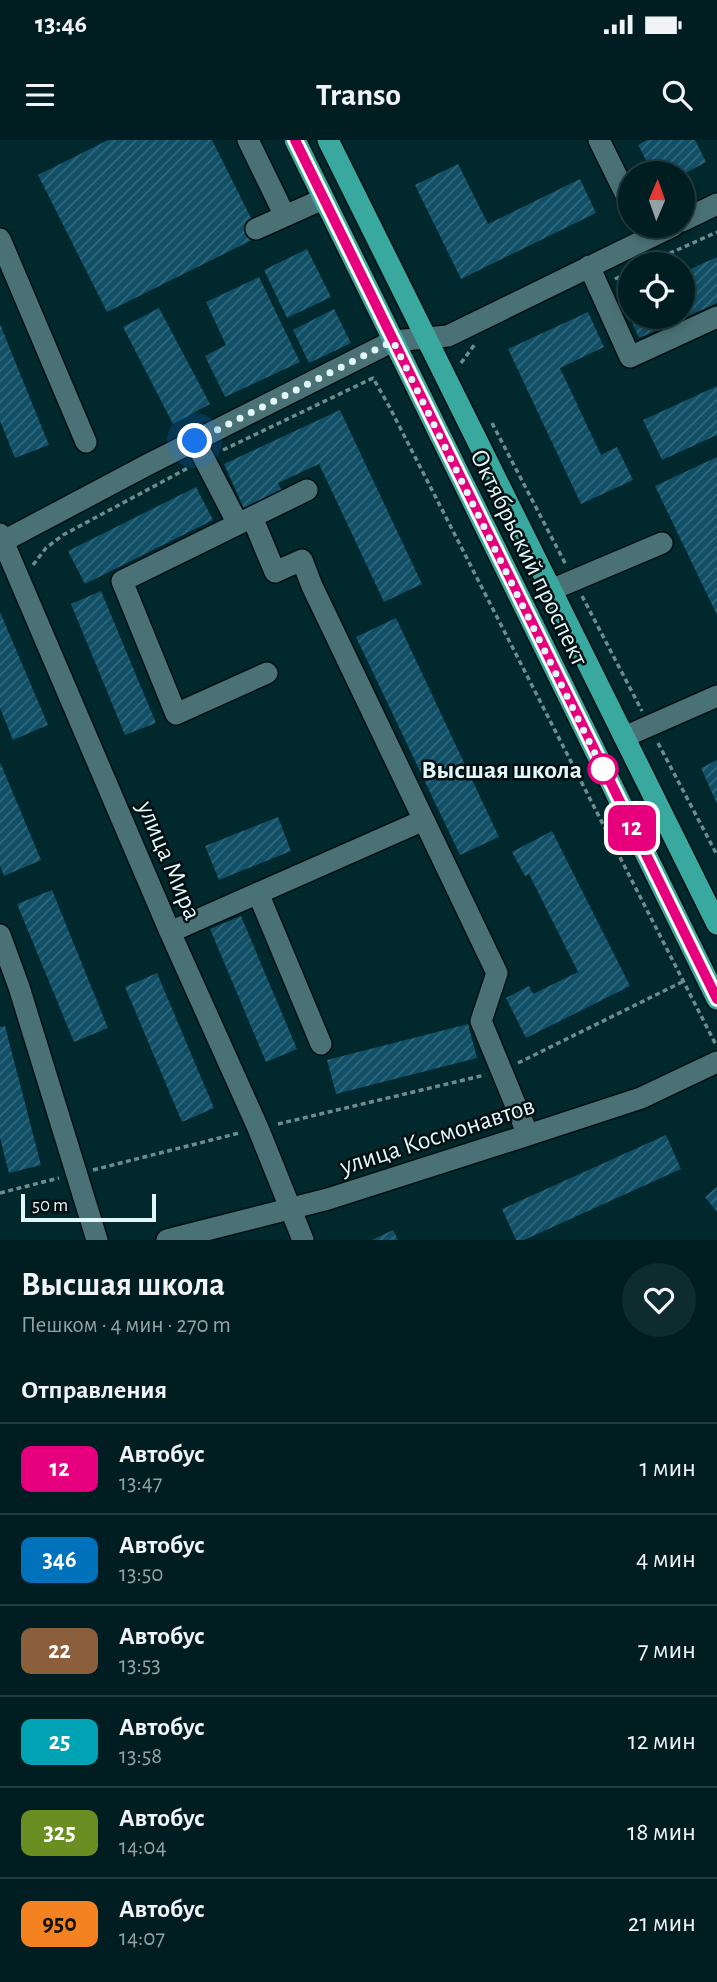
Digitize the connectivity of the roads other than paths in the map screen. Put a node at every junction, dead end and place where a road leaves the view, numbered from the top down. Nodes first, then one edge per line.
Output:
1 (248, 140) edge
2 (295, 140) edge
3 (328, 140) edge
4 (599, 140) edge
5 (618, 178) edge
6 (323, 199) junction
7 (717, 204) edge
8 (695, 215) edge
9 (285, 216) junction
10 (256, 229) dead end
11 (635, 238) edge
12 (0, 239) edge
13 (589, 266) junction
14 (717, 317) edge
15 (427, 339) junction
16 (393, 341) junction
17 (195, 441) junction
18 (86, 442) dead end
19 (307, 490) dead end
20 (245, 521) junction
21 (1, 540) edge
22 (662, 543) dead end
23 (551, 590) junction
24 (267, 673) dead end
25 (717, 696) edge
26 (624, 737) junction
27 (424, 820) junction
28 (258, 893) junction
29 (717, 924) edge
30 (170, 932) junction
31 (0, 935) edge
32 (717, 999) edge
33 (321, 1044) dead end
34 (717, 1062) edge
35 (528, 1135) junction
36 (292, 1208) junction
37 (97, 1240) edge
38 (167, 1240) edge
39 (303, 1240) edge

1 - 9 street
2 - 6 main road, Октябрьский проспект
3 - 15 main road, Октябрьский проспект
4 - 5 street
6 - 9 street
6 - 16 main road, Октябрьский проспект
7 - 8 street
9 - 10 street
11 - 13 street
12 - 18 street
13 - 14 street
13 - 15 street
15 - 16 street
15 - 23 main road, Октябрьский проспект
16 - 17 street
16 - 32 main road, Октябрьский проспект
17 - 20 street
17 - 21 street
19 - 20 street
20 - 24 street
20 - 27 street
21 - 30 street, улица Мира
22 - 23 street
23 - 26 main road, Октябрьский проспект
25 - 26 street
26 - 29 main road, Октябрьский проспект
27 - 28 street
27 - 35 street
28 - 30 street
28 - 33 street
30 - 36 street, улица Мира
31 - 37 street
34 - 35 street, улица Космонавтов
35 - 36 street, улица Космонавтов
36 - 38 street, улица Космонавтов
36 - 39 street, улица Мира

